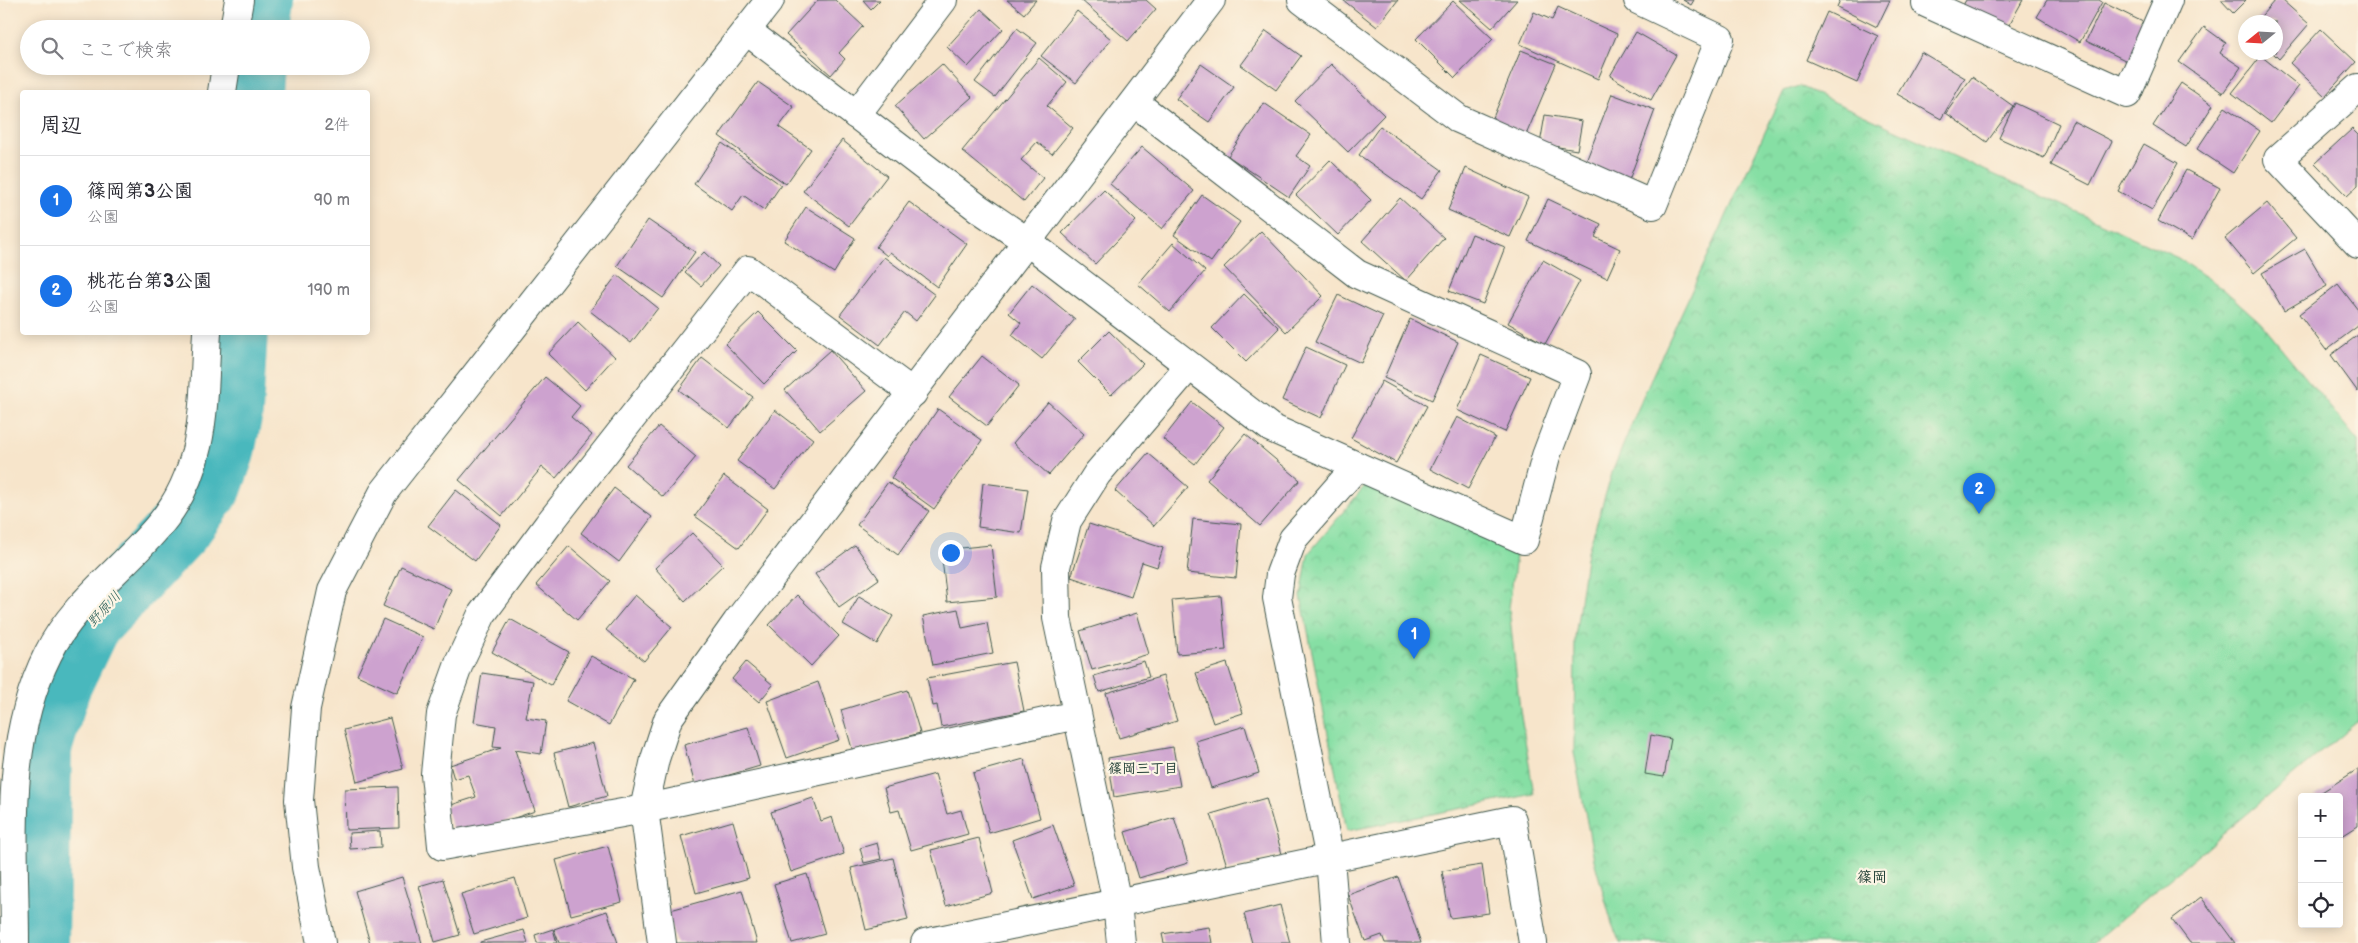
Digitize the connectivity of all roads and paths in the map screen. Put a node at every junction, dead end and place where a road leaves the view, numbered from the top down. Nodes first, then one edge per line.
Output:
1 (239, 0) edge
2 (770, 0) edge
3 (943, 0) edge
4 (1211, 0) edge
5 (1302, 0) edge
6 (1638, 0) edge
7 (1927, 0) edge
8 (2168, 0) edge
9 (236, 20) edge
10 (748, 30) junction
11 (225, 75) edge
12 (2358, 88) edge
13 (222, 90) edge
14 (1134, 102) junction
15 (856, 115) junction
16 (1028, 242) junction
17 (2358, 244) edge
18 (207, 335) edge
19 (1189, 366) junction
20 (913, 393) junction
21 (1357, 466) junction
22 (1077, 715) junction
23 (644, 809) junction
24 (1330, 859) junction
25 (1117, 903) junction
26 (14, 943) edge
27 (322, 943) edge
28 (662, 943) edge
29 (925, 943) edge
30 (1121, 943) edge
31 (1337, 943) edge
32 (1533, 943) edge

1 - 9 street
2 - 10 street
3 - 15 street
4 - 14 street
5 - 6 street
7 - 8 street
10 - 15 street
10 - 27 street
11 - 13 street
12 - 17 street
14 - 16 street
14 - 21 street
15 - 16 street
16 - 19 street
16 - 20 street
18 - 26 street
19 - 21 street
19 - 22 street
20 - 23 street
20 - 23 street
21 - 24 street
22 - 23 street
22 - 25 street
23 - 28 street
24 - 25 street
24 - 31 street
24 - 32 street
25 - 29 street
25 - 30 street

